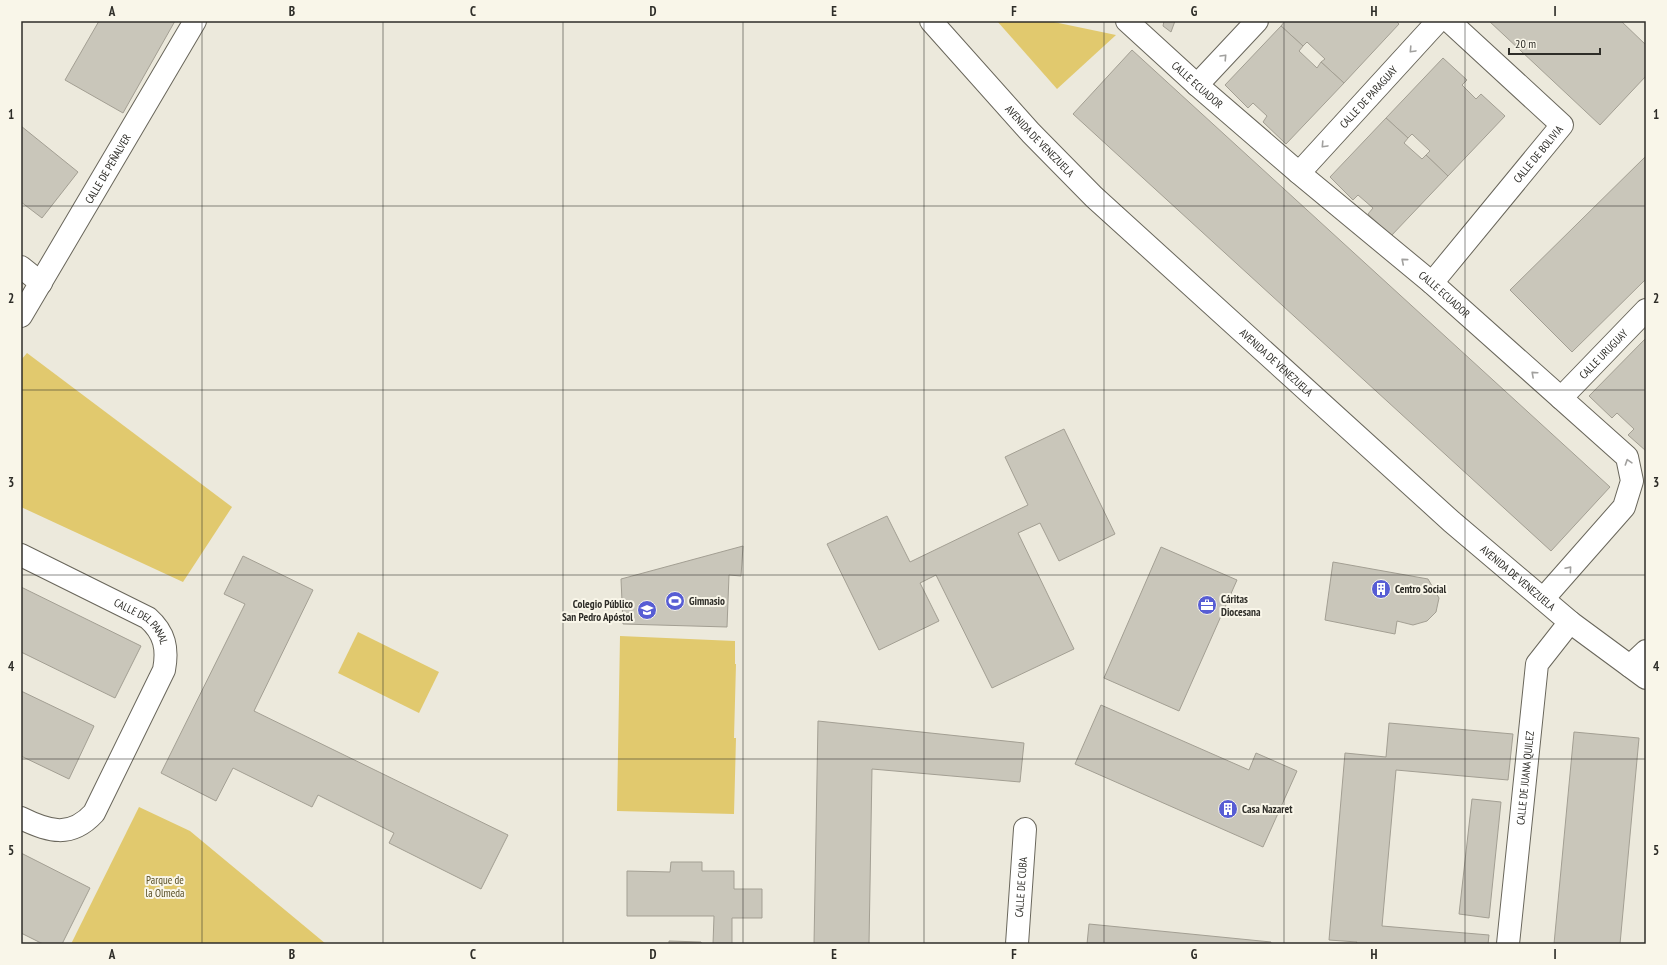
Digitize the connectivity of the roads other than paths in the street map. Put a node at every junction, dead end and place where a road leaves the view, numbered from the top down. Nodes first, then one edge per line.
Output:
1 (195, 21) edge
2 (931, 21) edge
3 (1127, 21) edge
4 (1257, 21) edge
5 (1438, 21) edge
6 (1449, 21) edge
7 (1198, 86) junction
8 (1298, 173) junction
9 (21, 267) edge
10 (41, 283) junction
11 (1432, 283) junction
12 (1646, 310) edge
13 (21, 316) edge
14 (1561, 398) junction
15 (21, 555) edge
16 (1543, 599) junction
17 (1570, 622) junction
18 (1646, 651) edge
19 (1638, 672) edge
20 (21, 818) edge
21 (1025, 830) dead end
22 (1017, 944) edge
23 (1508, 944) edge

1 - 10 street, CALLE DE PEÑALVER
2 - 16 street, AVENIDA DE VENEZUELA
3 - 7 street, CALLE ECUADOR
7 -> 4 street
5 -> 8 street, CALLE DE PARAGUAY
6 - 11 street, CALLE DE BOLIVIA
7 - 8 street, CALLE ECUADOR
11 -> 8 street, CALLE ECUADOR
9 - 10 street
10 - 13 street, CALLE DE PEÑALVER
14 -> 11 street, CALLE ECUADOR
12 - 14 street, CALLE URUGUAY
16 -> 14 street, CALLE ECUADOR
15 - 20 street, CALLE DEL PANAL
16 - 17 street, AVENIDA DE VENEZUELA
17 - 19 street, AVENIDA DE VENEZUELA
17 - 23 street, CALLE DE JUANA QUILEZ
18 - 19 street
21 - 22 street, CALLE DE CUBA

